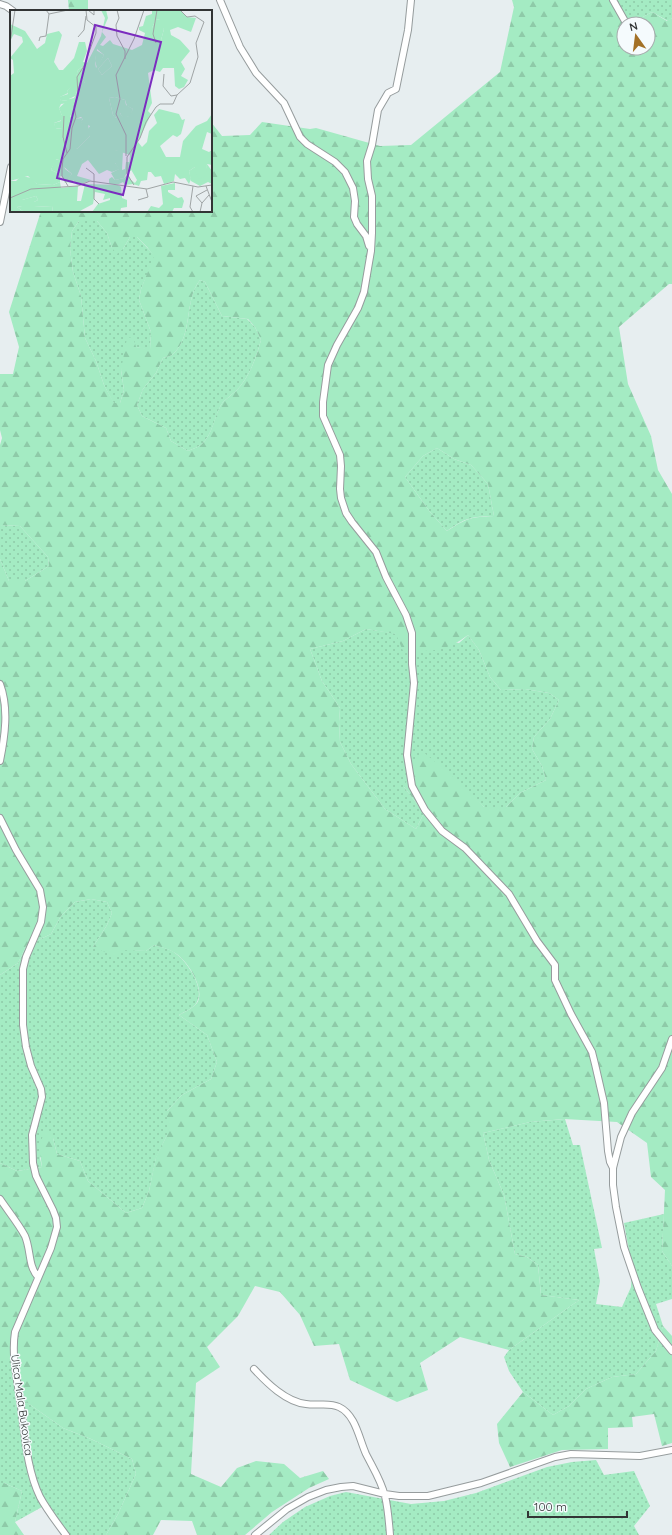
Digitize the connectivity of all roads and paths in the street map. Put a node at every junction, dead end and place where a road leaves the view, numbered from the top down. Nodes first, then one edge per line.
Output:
1 (220, 0) edge
2 (411, 0) edge
3 (613, 0) edge
4 (0, 4) edge
5 (12, 10) edge
6 (622, 16) edge
7 (10, 172) edge
8 (0, 222) edge
9 (371, 251) junction
10 (0, 684) edge
11 (0, 761) edge
12 (0, 818) edge
13 (672, 1040) edge
14 (613, 1168) junction
15 (0, 1199) edge
16 (38, 1277) junction
17 (672, 1351) edge
18 (254, 1369) dead end
19 (672, 1450) edge
20 (385, 1494) junction
21 (66, 1535) edge
22 (255, 1535) edge
23 (390, 1535) edge

1 - 9 street
2 - 9 street
3 - 6 street
4 - 5 street
7 - 8 street
9 - 14 street
10 - 11 street
12 - 16 street, Ulica Mala Bukovica
13 - 14 street
14 - 17 street
15 - 16 street
16 - 21 street, Ulica Mala Bukovica
18 - 20 street
19 - 20 street
20 - 22 street
20 - 23 street

